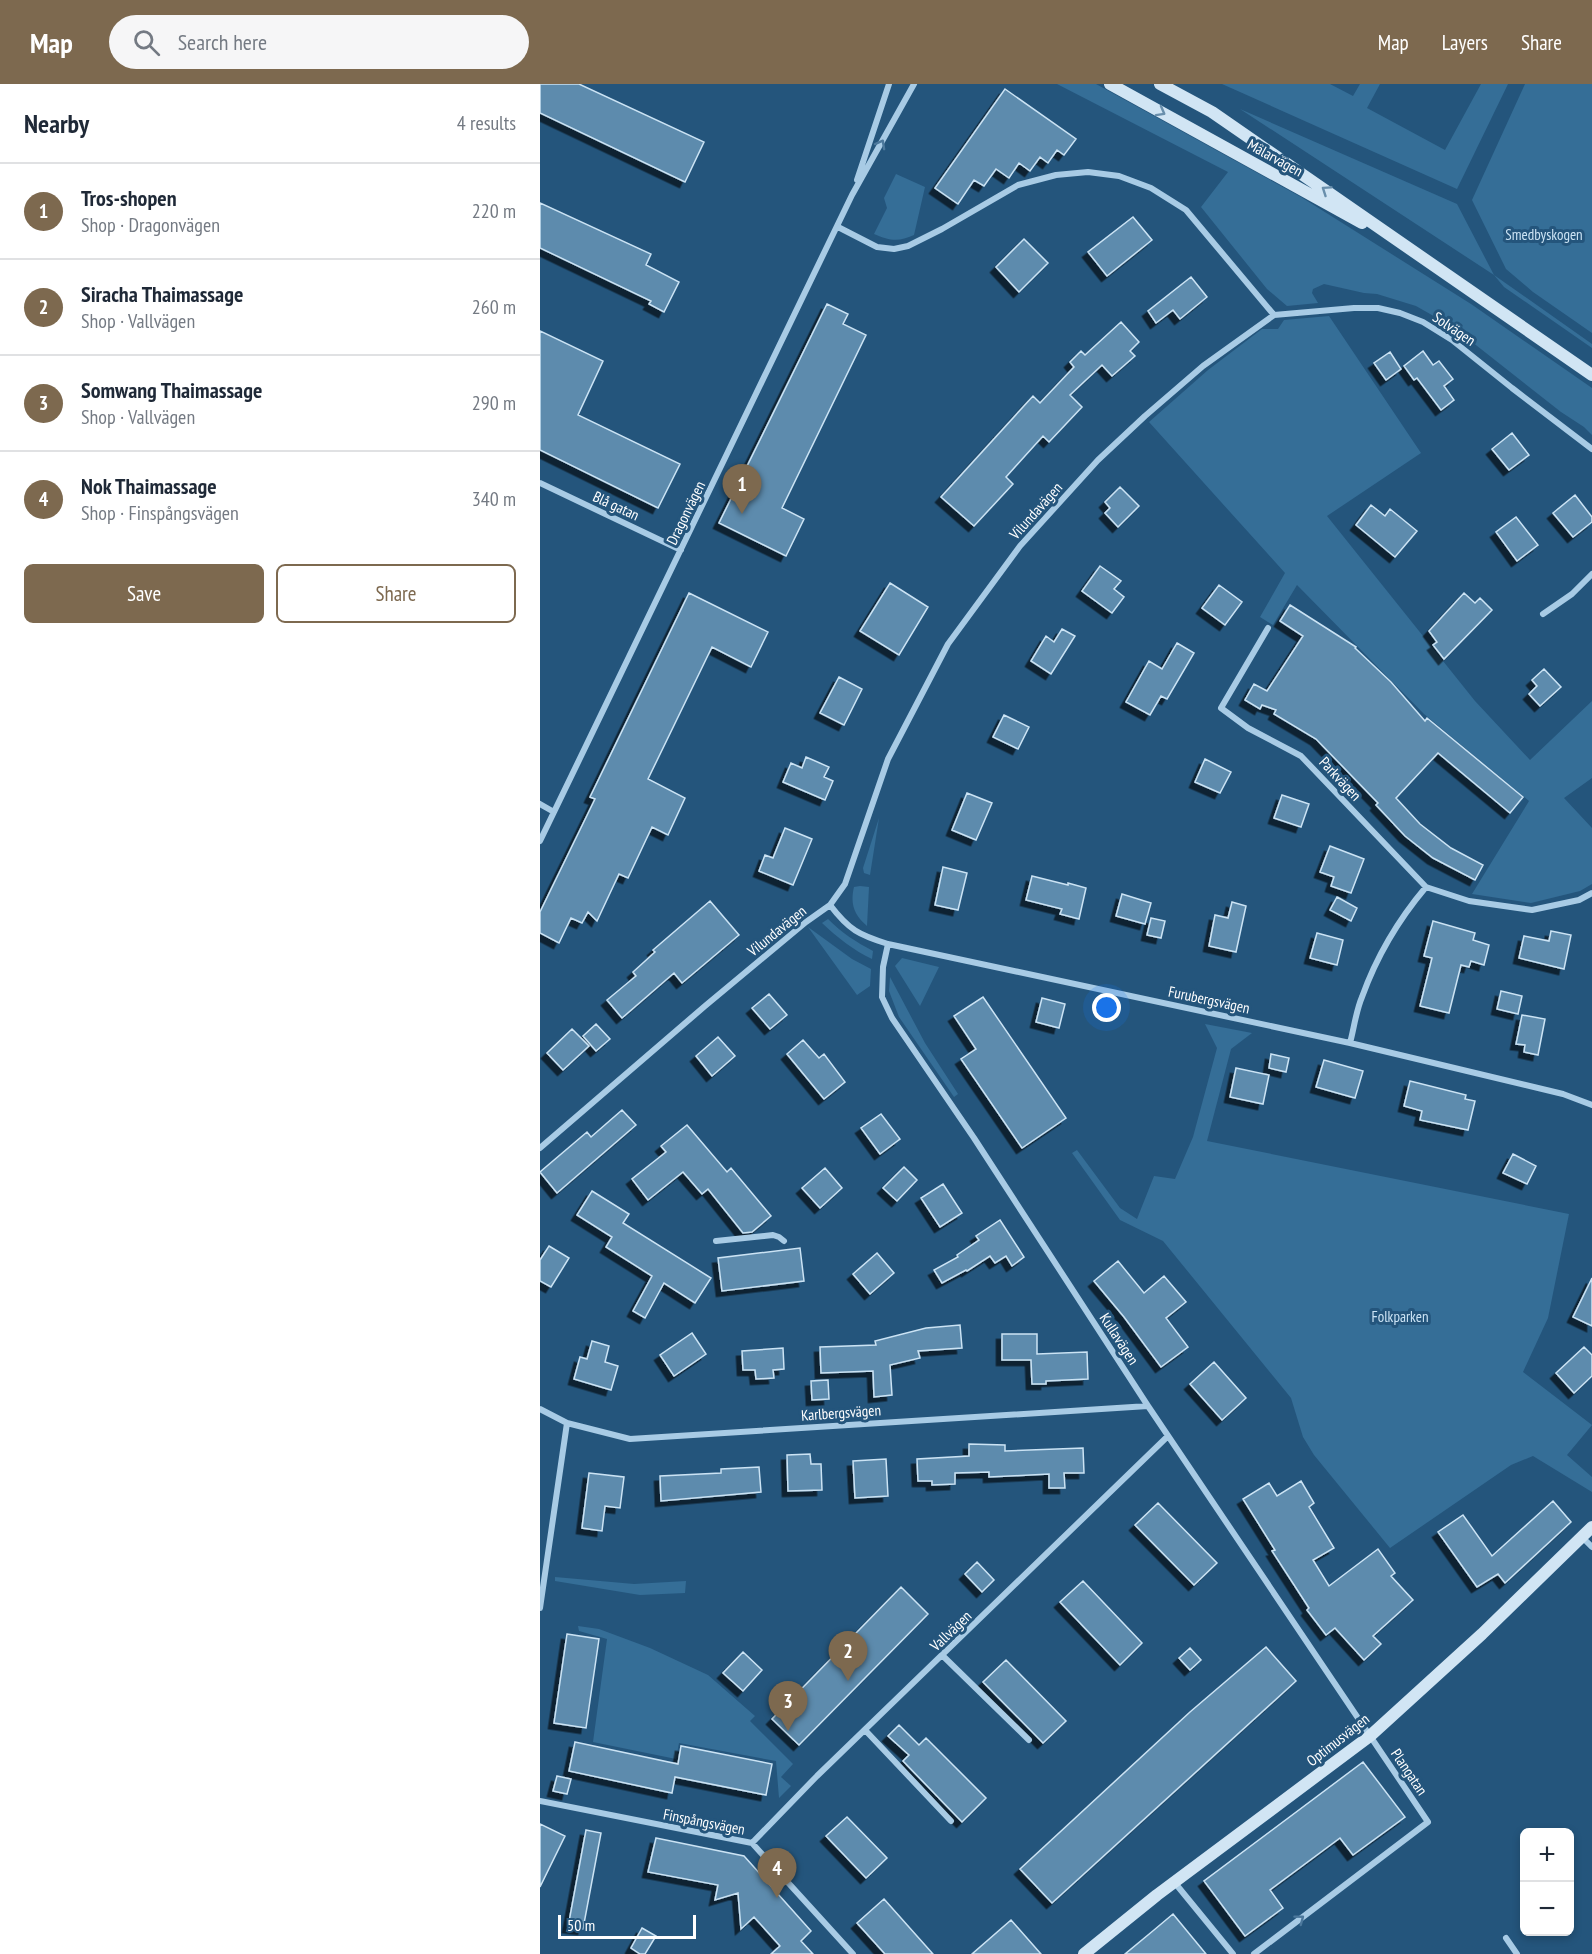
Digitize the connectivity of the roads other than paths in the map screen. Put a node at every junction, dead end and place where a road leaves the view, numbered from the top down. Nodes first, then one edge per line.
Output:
1 (889, 84) edge
2 (914, 84) edge
3 (1110, 84) edge
4 (1160, 84) edge
5 (852, 195) junction
6 (838, 227) junction
7 (1426, 259) junction
8 (1274, 315) junction
9 (1592, 375) edge
10 (1592, 449) edge
11 (540, 483) edge
12 (681, 550) junction
13 (1592, 574) edge
14 (1543, 614) dead end
15 (1268, 628) dead end
16 (540, 804) edge
17 (554, 812) junction
18 (540, 841) edge
19 (1426, 887) junction
20 (1592, 893) edge
21 (830, 905) junction
22 (888, 944) junction
23 (1350, 1042) junction
24 (1592, 1105) edge
25 (540, 1148) edge
26 (716, 1241) dead end
27 (784, 1241) dead end
28 (1148, 1406) junction
29 (540, 1409) edge
30 (567, 1423) junction
31 (1168, 1436) junction
32 (1592, 1527) edge
33 (1582, 1538) junction
34 (1592, 1547) edge
35 (541, 1597) edge
36 (540, 1608) edge
37 (943, 1656) junction
38 (865, 1730) junction
39 (1370, 1736) junction
40 (1029, 1740) dead end
41 (540, 1801) edge
42 (951, 1821) dead end
43 (752, 1843) junction
44 (1175, 1882) junction
45 (1506, 1938) dead end
46 (853, 1954) edge
47 (1084, 1954) edge
48 (1233, 1954) edge
49 (1254, 1954) edge
50 (1517, 1954) edge

1 - 5 street, Dragonvägen
5 -> 2 street, Dragonvägen
3 -> 7 main road, Mälarvägen
7 -> 4 main road, Mälarvägen
5 - 6 street, Dragonvägen
6 - 8 street
6 - 12 street, Dragonvägen
7 - 9 main road, Mälarvägen
8 - 10 street, Solvägen
8 - 21 street, Vilundavägen
11 - 12 street, Blå gatan
12 - 17 street, Dragonvägen
13 - 14 street
15 - 19 street, Parkvägen
16 - 17 street
17 - 18 street, Dragonvägen
19 - 20 street, Parkvägen
19 - 23 street
21 - 22 street, Furubergsvägen
21 - 25 street, Vilundavägen
22 - 23 street, Furubergsvägen
22 - 28 street, Kullavägen
23 - 24 street, Furubergsvägen
26 - 27 street
28 - 30 street, Karlbergsvägen
28 - 31 street, Kullavägen
29 - 30 street, Karlbergsvägen
30 - 35 street
31 - 37 street, Vallvägen
31 - 39 street, Kullavägen
32 - 33 main road, Optimusvägen
33 - 34 street
33 - 39 main road, Optimusvägen
35 - 36 street
37 - 38 street, Vallvägen
37 - 40 street
38 - 42 street
38 - 43 street, Vallvägen
39 - 44 main road, Optimusvägen
49 -> 39 street, Plangatan
41 - 43 street, Finspångsvägen
43 - 46 street, Finspångsvägen
44 - 47 main road, Optimusvägen
44 - 48 street
45 - 50 street

